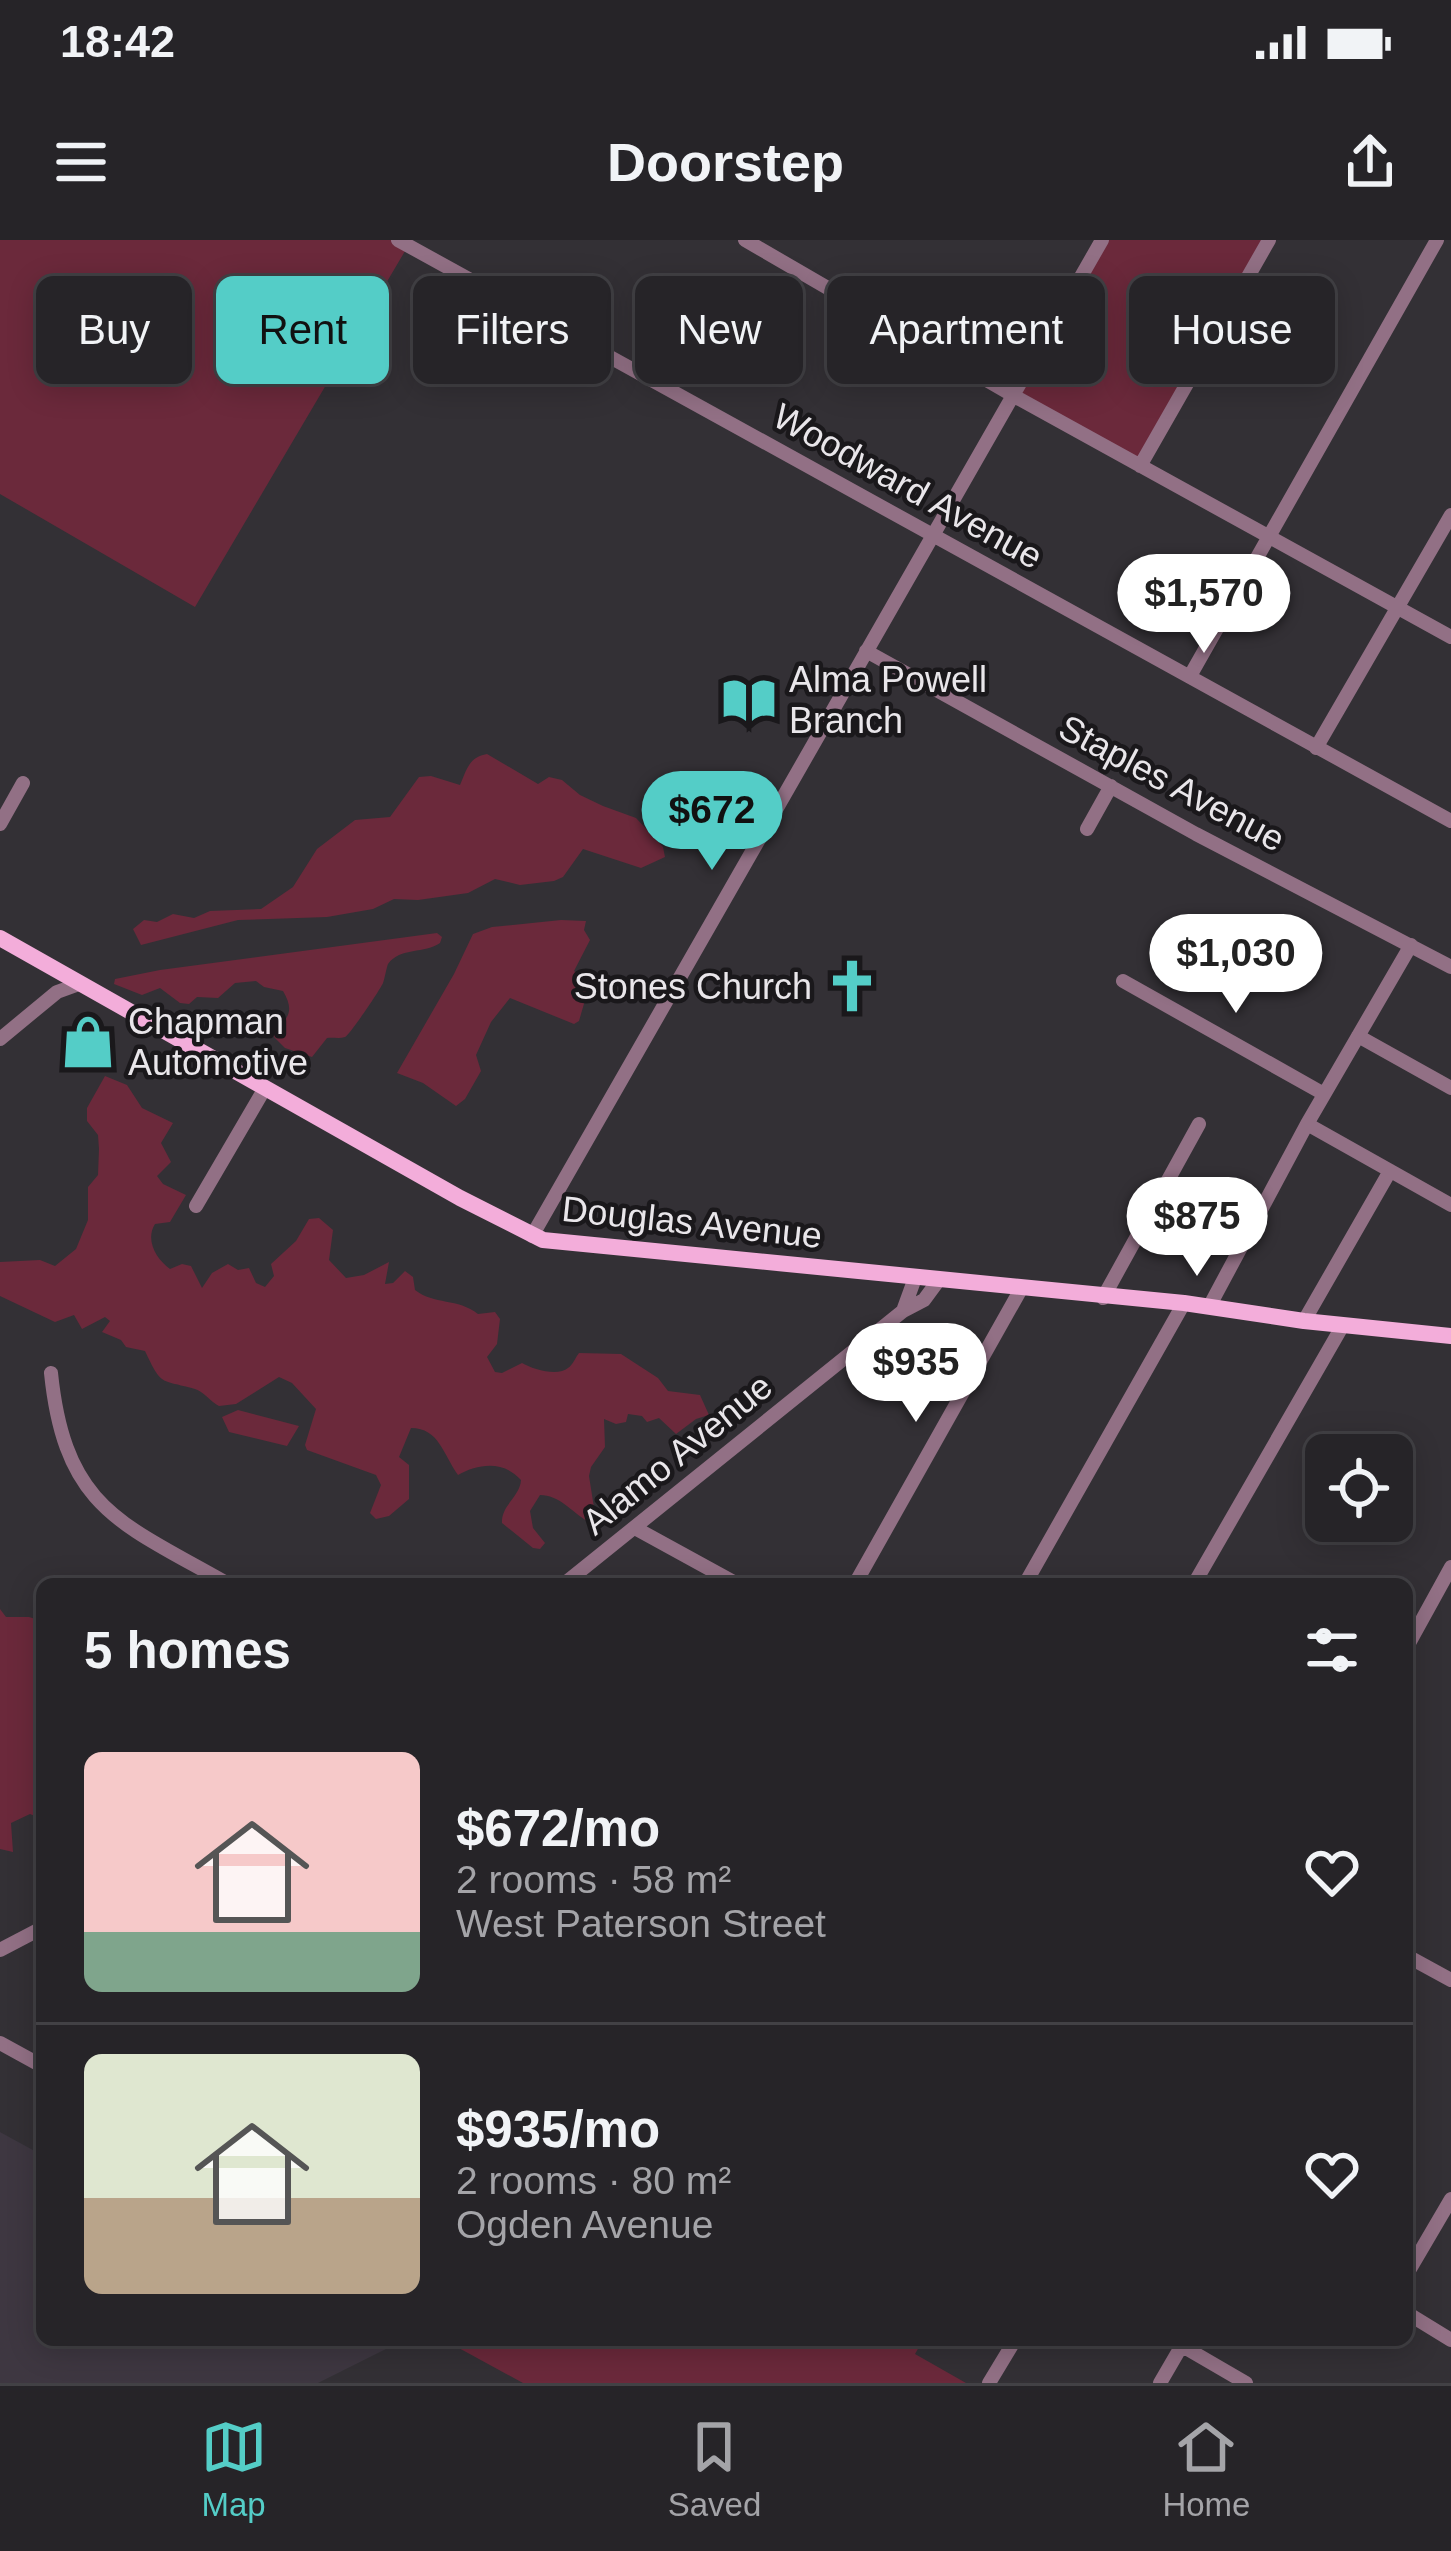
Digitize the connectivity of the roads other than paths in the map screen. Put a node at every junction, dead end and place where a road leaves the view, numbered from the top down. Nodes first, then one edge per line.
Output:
1 (398, 240) edge
2 (1102, 240) edge
3 (1269, 240) edge
4 (1437, 240) edge
5 (756, 243) edge
6 (1014, 396) junction
7 (1140, 466) junction
8 (1451, 515) edge
9 (933, 534) junction
10 (1268, 537) junction
11 (1398, 608) junction
12 (1451, 637) edge
13 (866, 650) junction
14 (1190, 676) junction
15 (1316, 748) junction
16 (23, 783) dead end
17 (1111, 786) junction
18 (1451, 821) edge
19 (0, 824) edge
20 (1087, 829) dead end
21 (0, 938) edge
22 (1411, 945) junction
23 (1451, 968) edge
24 (1124, 981) dead end
25 (79, 984) junction
26 (1358, 1036) junction
27 (0, 1039) edge
28 (265, 1088) junction
29 (1451, 1088) edge
30 (1324, 1094) junction
31 (1199, 1124) dead end
32 (1307, 1124) junction
33 (1390, 1171) junction
34 (1451, 1205) edge
35 (196, 1206) dead end
36 (532, 1236) junction
37 (915, 1278) junction
38 (938, 1281) junction
39 (1021, 1289) junction
40 (1102, 1298) junction
41 (1184, 1304) junction
42 (1209, 1307) junction
43 (903, 1311) junction
44 (1304, 1322) junction
45 (1343, 1325) junction
46 (1451, 1336) edge
47 (51, 1373) dead end
48 (635, 1528) junction
49 (1451, 1567) edge
50 (218, 1578) edge
51 (572, 1578) edge
52 (726, 1578) edge
53 (858, 1578) edge
54 (1028, 1578) edge
55 (1197, 1578) edge
56 (1413, 1636) edge
57 (36, 1933) edge
58 (0, 1950) edge
59 (1413, 1961) edge
60 (1451, 1980) edge
61 (0, 2043) edge
62 (36, 2063) edge
63 (1451, 2199) edge
64 (1413, 2264) edge
65 (1413, 2317) edge
66 (1451, 2340) edge
67 (1011, 2346) edge
68 (1178, 2346) edge
69 (1186, 2346) edge
70 (989, 2383) edge
71 (1160, 2383) edge
72 (1246, 2383) edge

1 - 9 street, Woodward Avenue
2 - 6 street
3 - 7 street
4 - 10 street
5 - 6 street
6 - 7 street
6 - 9 street
7 - 10 street
8 - 11 street
9 - 13 street
9 - 14 street, Woodward Avenue
10 - 11 street
10 - 14 street
11 - 12 street
11 - 15 street
13 - 17 street, Staples Avenue
13 - 36 street
14 - 15 street, Woodward Avenue
15 - 18 street, Woodward Avenue
16 - 19 street
17 - 20 street
17 - 22 street, Staples Avenue
21 - 25 main road, Douglas Avenue
22 - 23 street, Staples Avenue
22 - 26 street
24 - 30 street
25 - 27 street
25 - 28 main road, Douglas Avenue
26 - 29 street
26 - 30 street
28 - 35 street
28 - 36 main road, Douglas Avenue
30 - 32 street
31 - 40 street
32 - 33 street
32 - 42 street
33 - 34 street
33 - 44 street
36 - 37 main road, Douglas Avenue
37 - 38 main road, Douglas Avenue
37 - 43 street
38 - 39 main road, Douglas Avenue
38 - 43 street, Alamo Avenue
39 - 40 main road, Douglas Avenue
39 - 53 street
40 - 41 main road, Douglas Avenue
41 - 42 main road, Douglas Avenue
41 - 54 street
42 - 44 main road, Douglas Avenue
43 - 48 street, Alamo Avenue
44 - 45 main road, Douglas Avenue
45 - 46 main road, Douglas Avenue
45 - 55 street
47 - 50 street
48 - 51 street, Alamo Avenue
48 - 52 street
49 - 56 street
57 - 58 street
59 - 60 street
61 - 62 street
63 - 64 street
65 - 66 street
67 - 70 street
68 - 71 street
69 - 72 street

